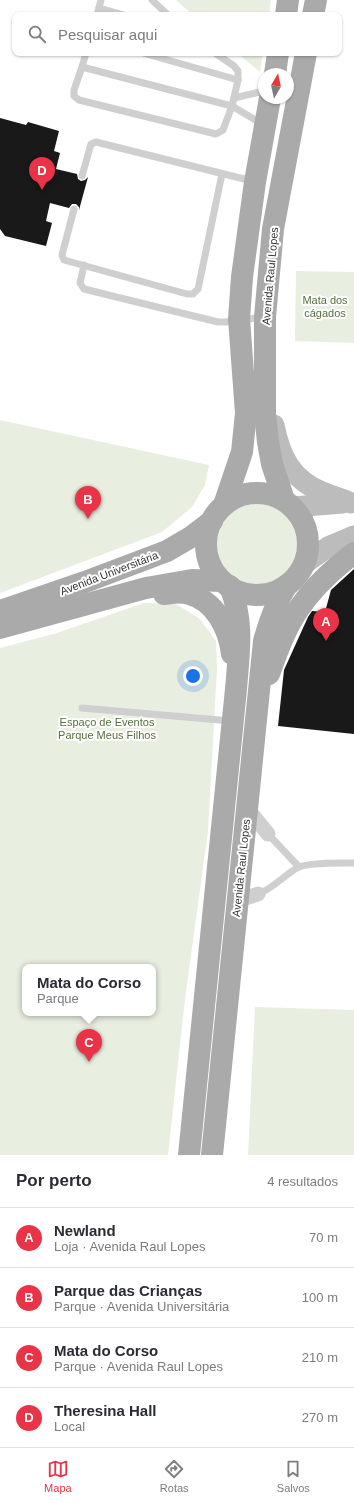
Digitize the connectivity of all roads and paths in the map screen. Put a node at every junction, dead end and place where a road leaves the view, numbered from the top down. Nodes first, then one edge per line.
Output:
1 (101, 0) edge
2 (152, 0) edge
3 (288, 0) edge
4 (316, 0) edge
5 (98, 12) edge
6 (165, 12) edge
7 (286, 12) edge
8 (314, 12) edge
9 (85, 56) edge
10 (154, 56) edge
11 (220, 56) edge
12 (278, 56) edge
13 (305, 56) edge
14 (82, 67) junction
15 (276, 68) edge
16 (238, 80) junction
17 (258, 92) edge
18 (234, 98) junction
19 (269, 104) edge
20 (232, 106) junction
21 (265, 126) junction
22 (222, 174) junction
23 (82, 176) dead end
24 (255, 182) junction
25 (74, 209) dead end
26 (84, 264) junction
27 (265, 317) junction
28 (239, 320) junction
29 (266, 384) junction
30 (288, 503) junction
31 (352, 503) edge
32 (218, 513) junction
33 (354, 536) edge
34 (354, 553) edge
35 (304, 564) junction
36 (226, 584) junction
37 (287, 585) junction
38 (106, 599) junction
39 (0, 611) edge
40 (0, 628) edge
41 (236, 689) junction
42 (82, 708) dead end
43 (232, 721) junction
44 (254, 736) junction
45 (246, 808) junction
46 (268, 834) joint
47 (354, 863) edge
48 (299, 867) junction
49 (258, 894) joint
50 (237, 901) junction
51 (207, 967) junction
52 (230, 970) junction
53 (189, 1155) edge
54 (212, 1155) edge

1 - 5 lane
2 - 6 lane
3 - 7 main road
4 - 8 main road
9 - 14 lane
10 - 16 lane
11 - 16 lane
12 - 15 main road
13 - 27 main road, Avenida Raul Lopes
14 - 20 lane
14 - 20 lane
16 - 18 lane
17 - 18 lane
18 - 20 lane
19 - 21 main road
20 - 21 lane
21 - 24 main road
22 - 23 lane
22 - 24 lane
22 - 26 lane
24 - 28 main road
25 - 26 lane
26 - 28 lane
27 - 28 lane
27 - 29 main road, Avenida Raul Lopes
28 - 32 main road
29 - 30 main road, Avenida Raul Lopes
29 - 31 main road
30 - 31 main road
30 - 32 main road
30 - 35 main road
32 - 36 main road
32 - 39 main road, Avenida Universitária
33 - 35 main road
34 - 44 main road
35 - 37 main road
36 - 37 main road
36 - 38 main road, Avenida Universitária
36 - 41 main road
37 - 44 main road, Avenida Raul Lopes
38 - 40 main road, Avenida Universitária
38 - 41 main road
41 - 43 main road
42 - 43 lane
43 - 51 main road
44 - 45 main road, Avenida Raul Lopes
45 - 46 street
45 - 50 main road, Avenida Raul Lopes
46 - 48 lane
47 - 48 lane
48 - 49 lane
49 - 50 street
50 - 52 main road, Avenida Raul Lopes
51 - 52 main road
51 - 53 main road
52 - 54 main road, Avenida Raul Lopes

